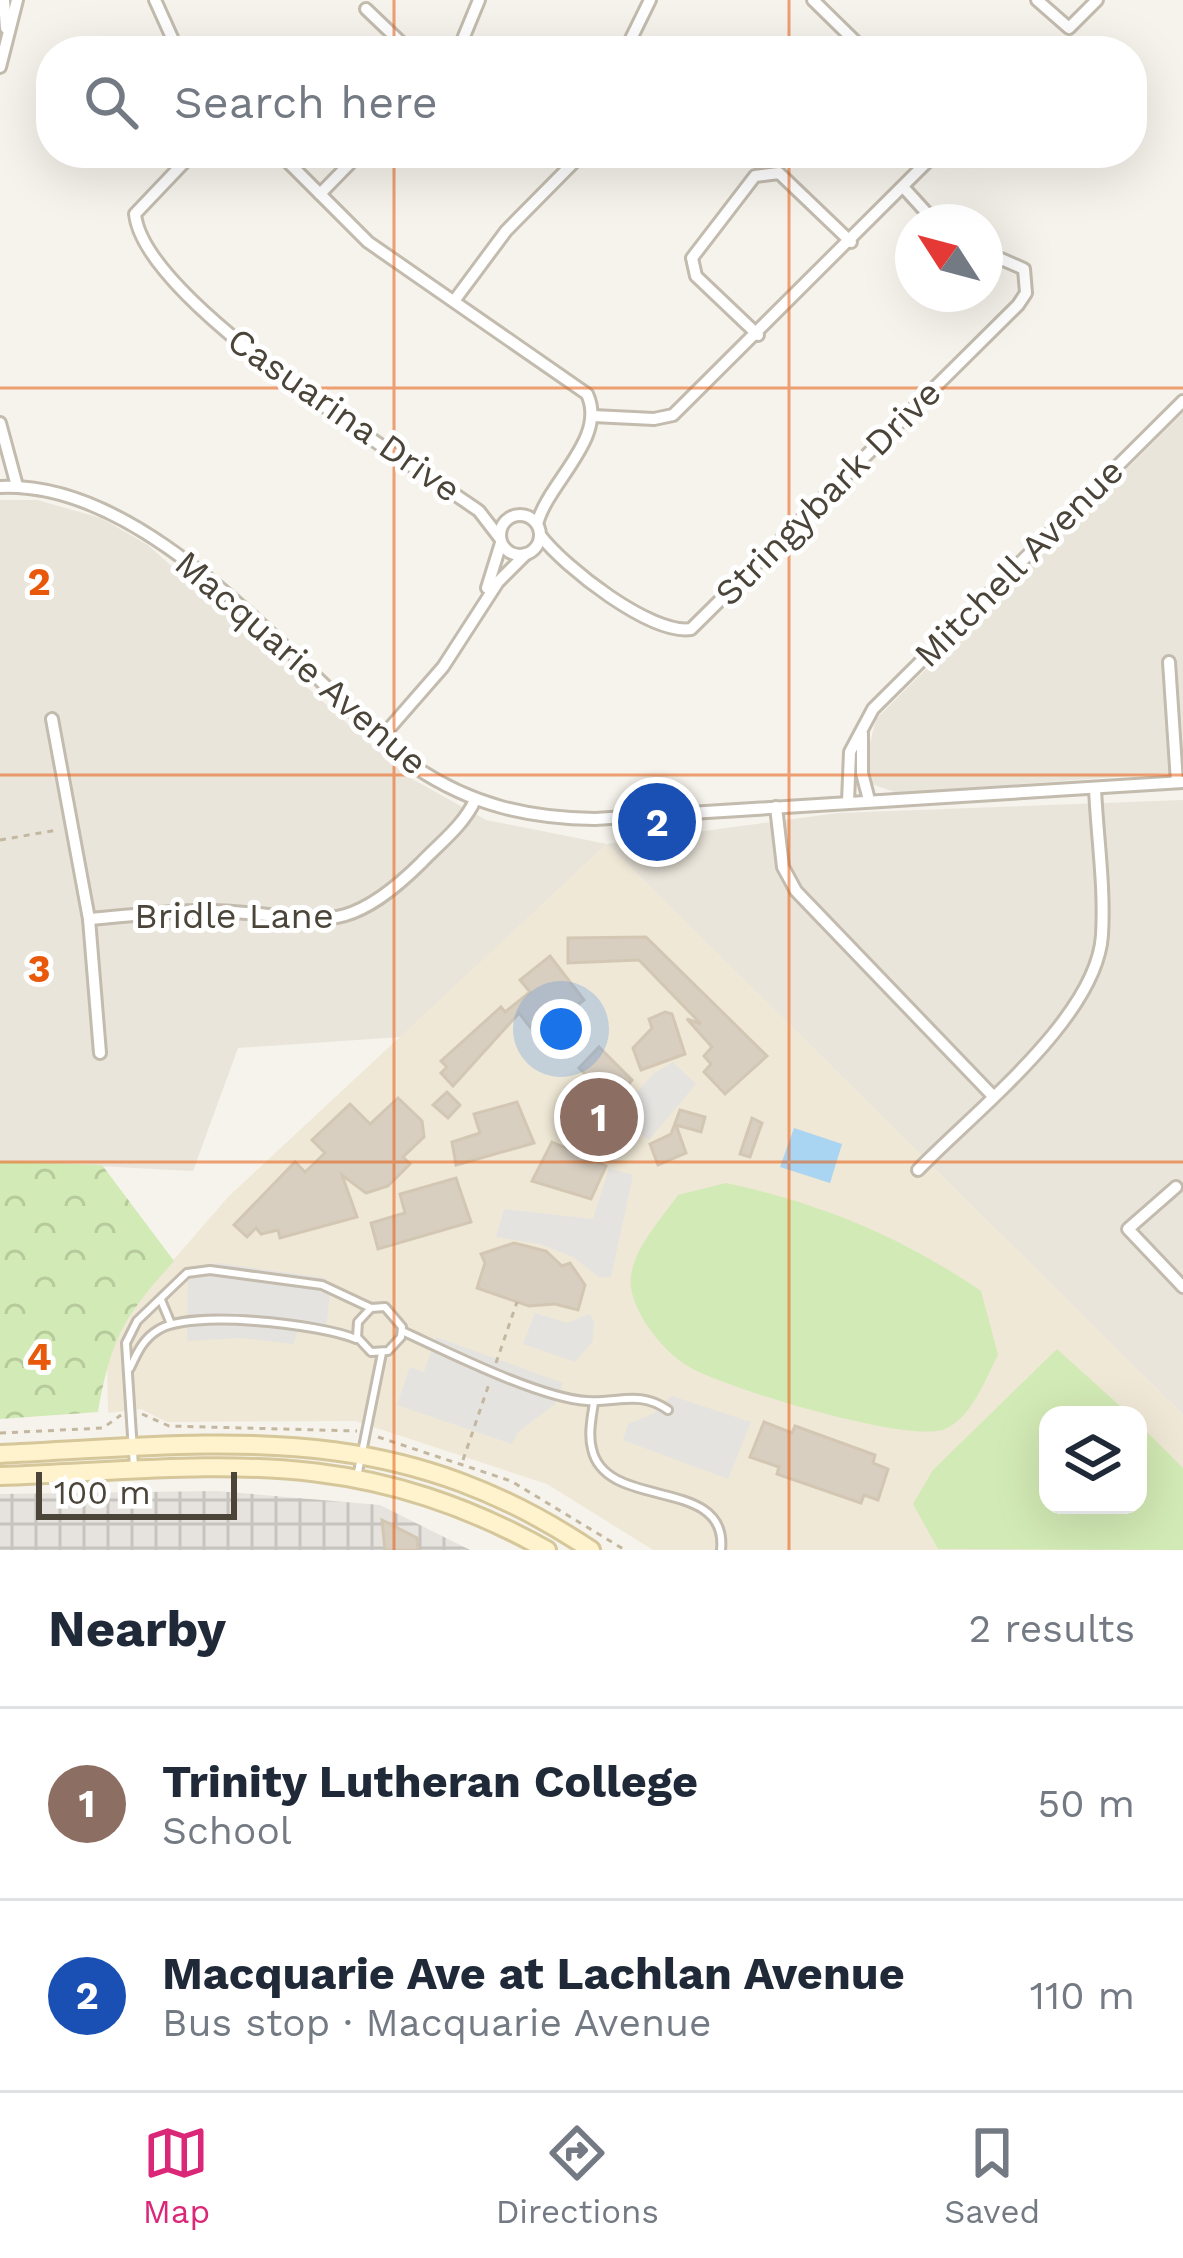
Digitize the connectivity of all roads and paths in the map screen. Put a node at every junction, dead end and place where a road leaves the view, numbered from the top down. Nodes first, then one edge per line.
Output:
1 (4, 0) edge
2 (17, 0) edge
3 (155, 0) edge
4 (479, 0) edge
5 (650, 0) edge
6 (814, 0) edge
7 (1037, 0) edge
8 (1097, 0) edge
9 (366, 9) dead end
10 (7, 32) junction
11 (171, 36) edge
12 (394, 36) edge
13 (464, 36) edge
14 (632, 36) edge
15 (850, 36) edge
16 (0, 67) edge
17 (179, 168) edge
18 (294, 168) edge
19 (345, 168) edge
20 (568, 168) edge
21 (923, 168) edge
22 (904, 189) junction
23 (320, 194) junction
24 (918, 204) edge
25 (850, 242) junction
26 (1003, 260) edge
27 (454, 301) junction
28 (758, 335) junction
29 (1183, 401) edge
30 (593, 416) junction
31 (0, 423) edge
32 (17, 486) junction
33 (553, 486) junction
34 (0, 487) edge
35 (479, 511) junction
36 (523, 514) junction
37 (508, 518) junction
38 (539, 530) junction
39 (500, 540) junction
40 (528, 553) junction
41 (556, 556) junction
42 (477, 614) junction
43 (1169, 662) dead end
44 (52, 719) dead end
45 (862, 731) junction
46 (381, 738) junction
47 (1180, 782) edge
48 (1095, 788) junction
49 (475, 800) junction
50 (869, 800) junction
51 (848, 802) junction
52 (776, 807) junction
53 (73, 827) junction
54 (0, 840) edge
55 (89, 919) junction
56 (100, 1053) dead end
57 (991, 1094) junction
58 (918, 1170) dead end
59 (1176, 1186) dead end
60 (1183, 1287) edge
61 (160, 1299) junction
62 (517, 1302) dead end
63 (371, 1308) junction
64 (171, 1324) junction
65 (402, 1331) junction
66 (359, 1341) junction
67 (382, 1353) junction
68 (128, 1371) junction
69 (493, 1371) junction
70 (594, 1402) junction
71 (668, 1410) dead end
72 (133, 1446) junction
73 (362, 1453) junction
74 (0, 1454) edge
75 (463, 1462) dead end
76 (134, 1471) junction
77 (0, 1477) edge
78 (357, 1477) junction
79 (547, 1550) edge
80 (591, 1550) edge
81 (722, 1550) edge

1 - 10 street
2 - 10 street
3 - 11 street
4 - 13 street
5 - 14 street
6 - 15 street
7 - 8 street
9 - 12 street
10 - 16 street
17 - 35 street, Casuarina Drive
18 - 23 street
19 - 23 street
20 - 27 street
21 - 22 street
22 - 24 street
22 - 25 street
23 - 27 street
25 - 28 street
25 - 28 street
26 - 41 street, Stringybark Drive
27 - 30 street
28 - 30 street
29 - 45 street, Mitchell Avenue
30 - 33 street
31 - 32 street
32 - 34 street, Macquarie Avenue
32 - 46 street, Macquarie Avenue
33 - 36 street
33 - 38 street
35 - 37 street, Casuarina Drive
35 - 39 street, Casuarina Drive
36 - 37 street
36 - 38 street
37 - 39 street
38 - 40 street
38 - 41 street, Stringybark Drive
39 - 40 street
39 - 42 street
40 - 41 street, Stringybark Drive
40 - 42 street
42 - 46 street
43 - 47 street
44 - 53 street
45 - 50 street
45 - 51 street, Mitchell Avenue
46 - 49 street, Macquarie Avenue
47 - 48 street, Macquarie Avenue
48 - 50 street, Macquarie Avenue
48 - 57 street
49 - 52 street, Macquarie Avenue
49 - 55 street, Bridle Lane
50 - 51 street, Macquarie Avenue
51 - 52 street, Macquarie Avenue
52 - 57 street
53 - 54 path
53 - 55 street
55 - 56 street
57 - 58 street
59 - 60 street
61 - 63 lane
61 - 64 lane
61 - 68 lane
62 - 69 path
63 - 65 lane
63 - 66 lane
64 - 66 lane
64 - 68 lane
65 - 67 lane
65 - 69 lane
66 - 67 lane
67 - 73 lane
68 - 72 lane
69 - 70 lane
69 - 75 path
70 - 71 lane
70 - 81 lane
72 - 73 main road
72 - 74 main road
72 - 76 lane
73 - 78 lane
73 - 80 main road
76 - 77 main road
76 - 78 main road
78 - 79 main road

